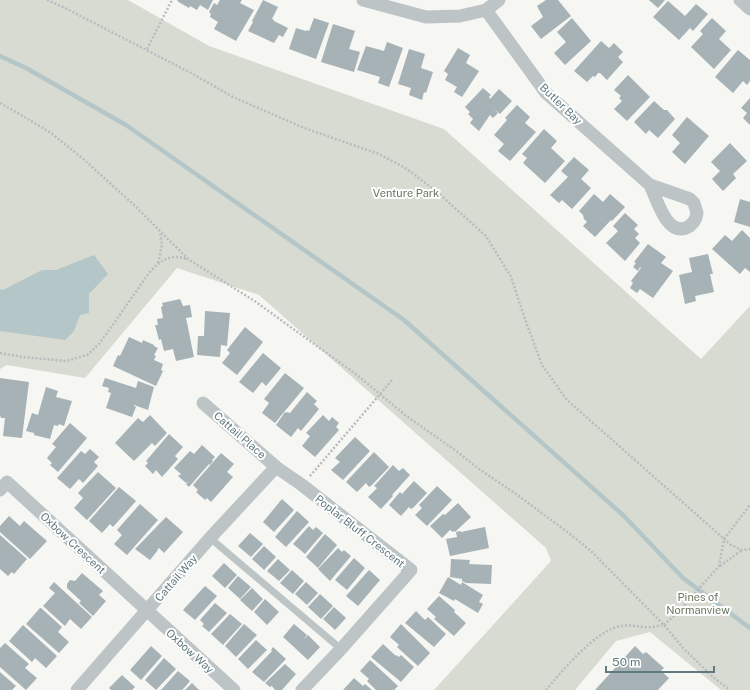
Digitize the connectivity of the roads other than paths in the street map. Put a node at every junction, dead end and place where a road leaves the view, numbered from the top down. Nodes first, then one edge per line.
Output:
1 (363, 0) edge
2 (500, 0) edge
3 (740, 0) edge
4 (750, 9) edge
5 (486, 10) junction
6 (650, 185) dead end
7 (203, 403) dead end
8 (276, 467) junction
9 (0, 490) edge
10 (210, 538) junction
11 (147, 612) junction
12 (341, 649) junction
13 (83, 688) edge
14 (234, 690) edge
15 (302, 690) edge

1 - 5 street
2 - 5 street
3 - 4 street
5 - 6 street, Butler Bay
7 - 8 street, Cattail Place
8 - 10 street, Cattail Way
8 - 12 street, Poplar Bluff Crescent
9 - 11 street, Oxbow Crescent
10 - 11 street, Cattail Way
10 - 12 lane
11 - 13 street, Cattail Way
11 - 14 street, Oxbow Way
12 - 15 street, Poplar Bluff Crescent

